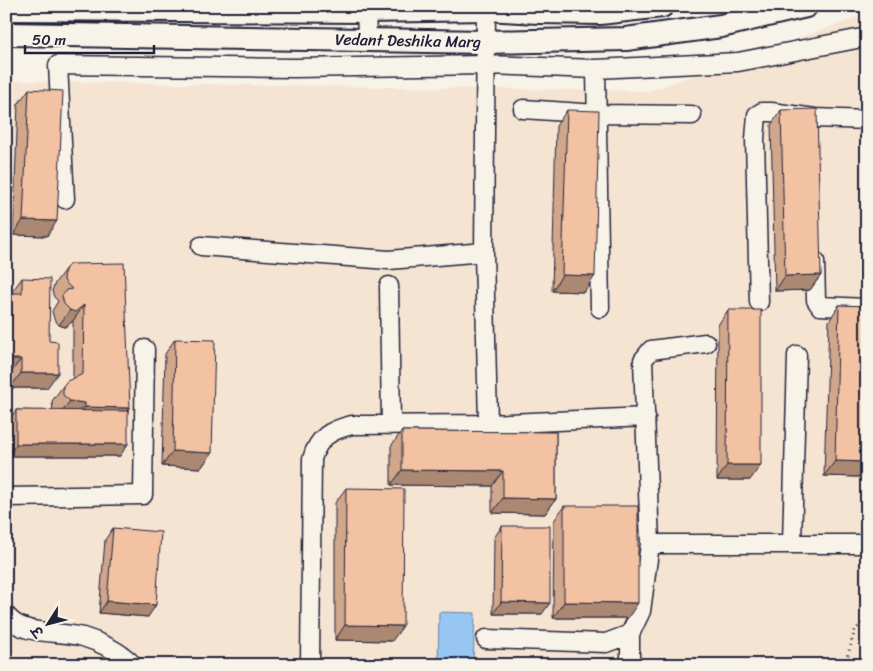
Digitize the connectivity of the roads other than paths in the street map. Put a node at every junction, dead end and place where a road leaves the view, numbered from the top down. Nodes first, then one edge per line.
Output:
1 (662, 6) edge
2 (806, 6) edge
3 (6, 8) edge
4 (366, 8) edge
5 (486, 9) junction
6 (538, 9) edge
7 (6, 34) edge
8 (867, 37) edge
9 (367, 39) junction
10 (486, 42) junction
11 (486, 65) junction
12 (596, 69) junction
13 (523, 109) dead end
14 (597, 114) junction
15 (692, 115) dead end
16 (815, 118) junction
17 (867, 120) edge
18 (815, 138) edge
19 (64, 198) dead end
20 (815, 244) edge
21 (202, 246) dead end
22 (484, 252) junction
23 (389, 286) dead end
24 (759, 302) dead end
25 (600, 308) dead end
26 (867, 308) edge
27 (706, 343) dead end
28 (145, 349) dead end
29 (797, 355) dead end
30 (646, 418) junction
31 (488, 424) junction
32 (391, 425) junction
33 (6, 497) edge
34 (630, 508) edge
35 (650, 508) junction
36 (650, 544) junction
37 (792, 544) junction
38 (867, 544) edge
39 (6, 615) edge
40 (630, 634) junction
41 (486, 639) dead end
42 (133, 665) edge
43 (310, 665) edge
44 (630, 665) edge

1 - 6 main road, Vedant Deshika Marg
2 - 10 main road, Vedant Deshika Marg
3 - 4 main road, Vedant Deshika Marg
4 - 5 main road, Vedant Deshika Marg
4 - 9 street
5 - 6 main road, Vedant Deshika Marg
5 - 10 street
7 - 9 main road, Vedant Deshika Marg
8 - 12 street
9 - 10 main road, Vedant Deshika Marg
10 - 11 street
11 - 12 street
11 - 19 street
11 - 22 street
12 - 14 street
13 - 14 street
14 - 15 street
14 - 25 street
16 - 17 street
16 - 18 street
16 - 24 street
20 - 26 street
21 - 22 street
22 - 31 street
23 - 32 street
27 - 30 street
28 - 33 street
29 - 37 street
30 - 31 street
30 - 35 street
31 - 32 street
32 - 43 street
34 - 35 street
35 - 36 street
36 - 37 street
36 - 40 street
37 - 38 street
39 - 42 street
40 - 41 street
40 - 44 street

